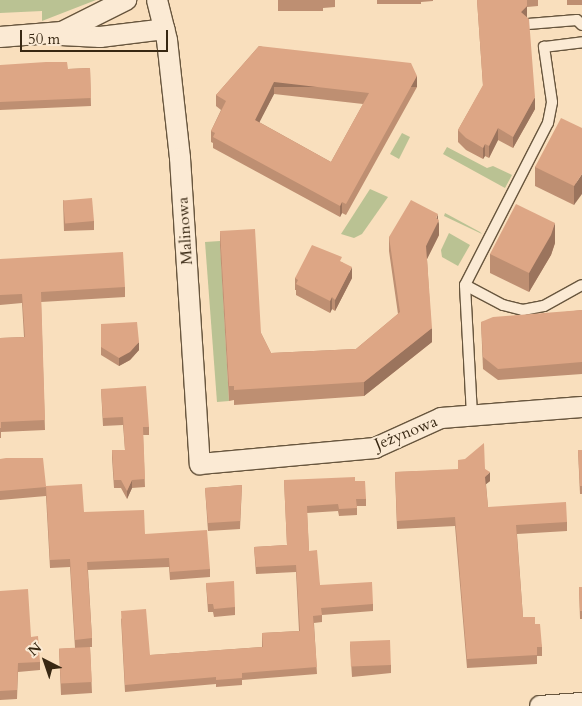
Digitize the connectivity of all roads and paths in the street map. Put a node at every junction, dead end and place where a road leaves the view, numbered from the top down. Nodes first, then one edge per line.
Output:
1 (126, 0) edge
2 (157, 0) edge
3 (528, 24) edge
4 (582, 25) edge
5 (165, 29) junction
6 (44, 35) junction
7 (0, 37) edge
8 (582, 42) edge
9 (465, 285) junction
10 (582, 285) edge
11 (582, 407) edge
12 (472, 415) junction
13 (200, 464) joint
14 (582, 703) edge
15 (540, 706) edge

1 - 6 street
2 - 5 street, Malinowa
3 - 4 lane
5 - 6 street
5 - 13 street, Malinowa
6 - 7 street
8 - 9 lane
9 - 10 lane
9 - 12 lane
11 - 12 street, Jeżynowa
12 - 13 street, Jeżynowa
14 - 15 street

